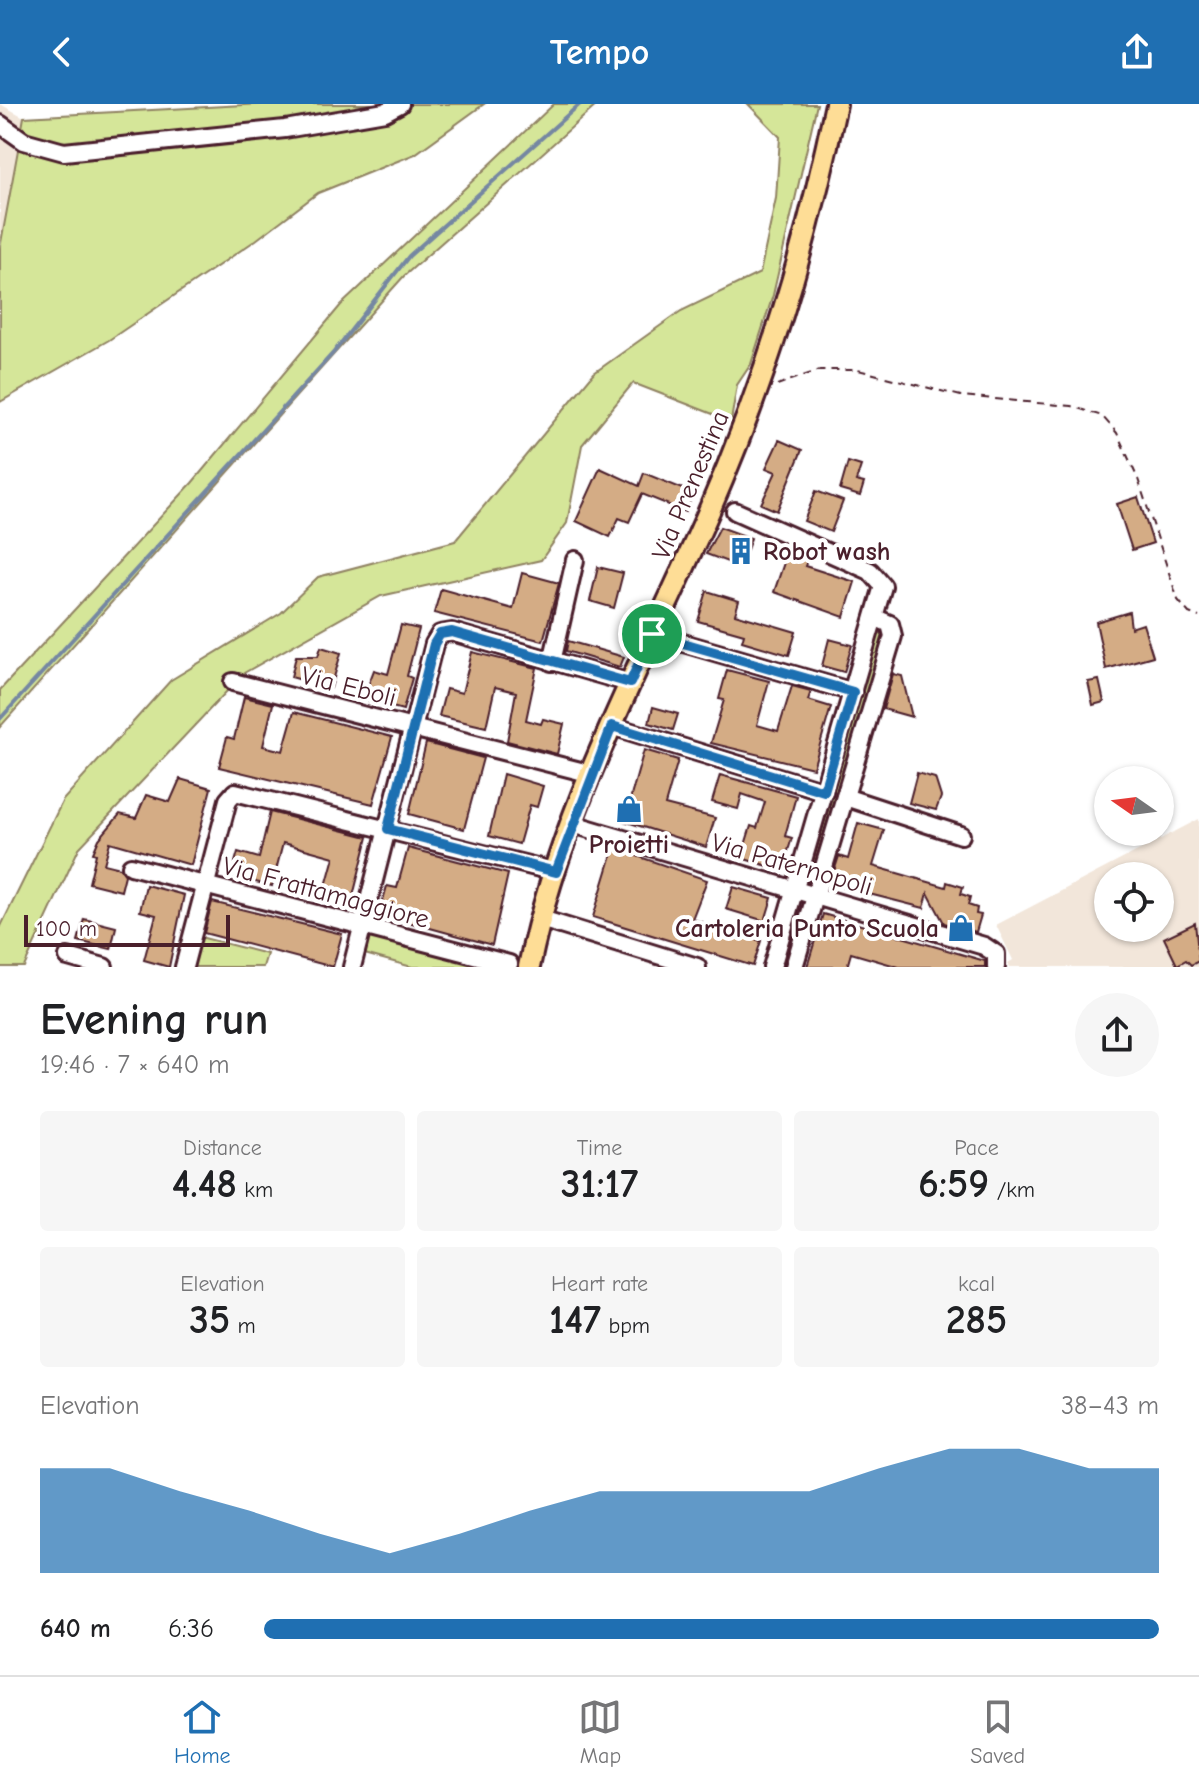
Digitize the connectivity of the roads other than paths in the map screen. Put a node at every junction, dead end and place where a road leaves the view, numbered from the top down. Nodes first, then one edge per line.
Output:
1 (400, 104) edge
2 (836, 104) edge
3 (0, 124) edge
4 (735, 511) dead end
5 (575, 560) dead end
6 (876, 618) junction
7 (652, 634) junction
8 (552, 662) junction
9 (233, 682) dead end
10 (630, 683) junction
11 (853, 692) junction
12 (612, 726) junction
13 (414, 727) junction
14 (592, 774) junction
15 (824, 791) junction
16 (845, 797) junction
17 (573, 824) junction
18 (388, 829) junction
19 (961, 835) dead end
20 (131, 866) dead end
21 (556, 872) junction
22 (205, 885) junction
23 (795, 890) junction
24 (816, 896) junction
25 (541, 919) junction
26 (362, 926) junction
27 (68, 957) dead end
28 (996, 960) edge
29 (519, 966) edge
30 (104, 967) edge
31 (184, 967) edge
32 (352, 967) edge
33 (697, 967) edge
34 (772, 967) edge
35 (794, 967) edge

1 - 3 street
2 - 7 main road, Via Prenestina
4 - 6 street
5 - 8 street
6 - 11 street
6 - 16 street
7 - 10 main road, Via Prenestina
7 - 11 street
8 - 10 street
8 - 13 street
9 - 13 street, Via Eboli
10 - 12 main road, Via Prenestina
11 - 15 street
12 - 14 main road, Via Prenestina
12 - 15 street
13 - 14 street, Via Eboli
13 - 18 street
14 - 17 main road, Via Prenestina
15 - 23 street
16 - 19 street
16 - 24 street
17 - 21 main road, Via Prenestina
17 - 23 street, Via Paternopoli
18 - 21 street
18 - 22 street
18 - 26 street
20 - 22 street, Via Frattamaggiore
21 - 25 main road, Via Prenestina
22 - 26 street, Via Frattamaggiore
22 - 31 street
23 - 24 street, Via Paternopoli
23 - 34 street
24 - 28 street, Via Paternopoli
24 - 35 street
25 - 29 main road, Via Prenestina
25 - 33 street
26 - 29 street, Via Frattamaggiore
26 - 32 street
27 - 30 street

